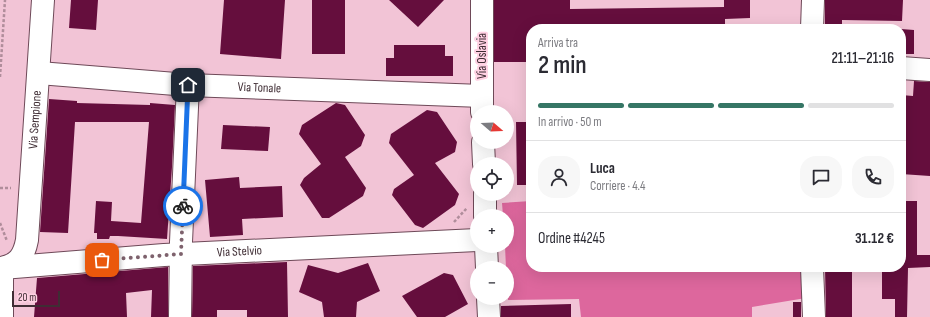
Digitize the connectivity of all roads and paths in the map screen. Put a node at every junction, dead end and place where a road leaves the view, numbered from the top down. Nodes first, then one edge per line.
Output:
1 (5, 0) edge
2 (43, 0) edge
3 (482, 0) edge
4 (813, 0) edge
5 (812, 24) edge
6 (906, 68) edge
7 (930, 70) edge
8 (39, 73) junction
9 (0, 77) edge
10 (188, 85) junction
11 (482, 104) edge
12 (0, 188) edge
13 (12, 188) dead end
14 (479, 205) edge
15 (0, 223) edge
16 (470, 240) edge
17 (436, 242) junction
18 (18, 243) junction
19 (181, 254) junction
20 (1, 268) edge
21 (812, 272) edge
22 (488, 305) edge
23 (2, 317) edge
24 (180, 317) edge
25 (489, 317) edge
26 (814, 317) edge

1 - 9 path
2 - 8 street, Via Sempione
3 - 11 street, Via Oslavia
4 - 5 street
6 - 7 street
8 - 10 street, Via Tonale
8 - 18 street, Via Sempione
10 - 11 street, Via Tonale
10 - 19 street
12 - 13 path
14 - 17 path
15 - 18 path
16 - 17 street, Via Stelvio
17 - 19 street, Via Stelvio
18 - 20 street
19 - 20 street, Via Stelvio
19 - 24 street
20 - 23 street
21 - 26 street
22 - 25 street

